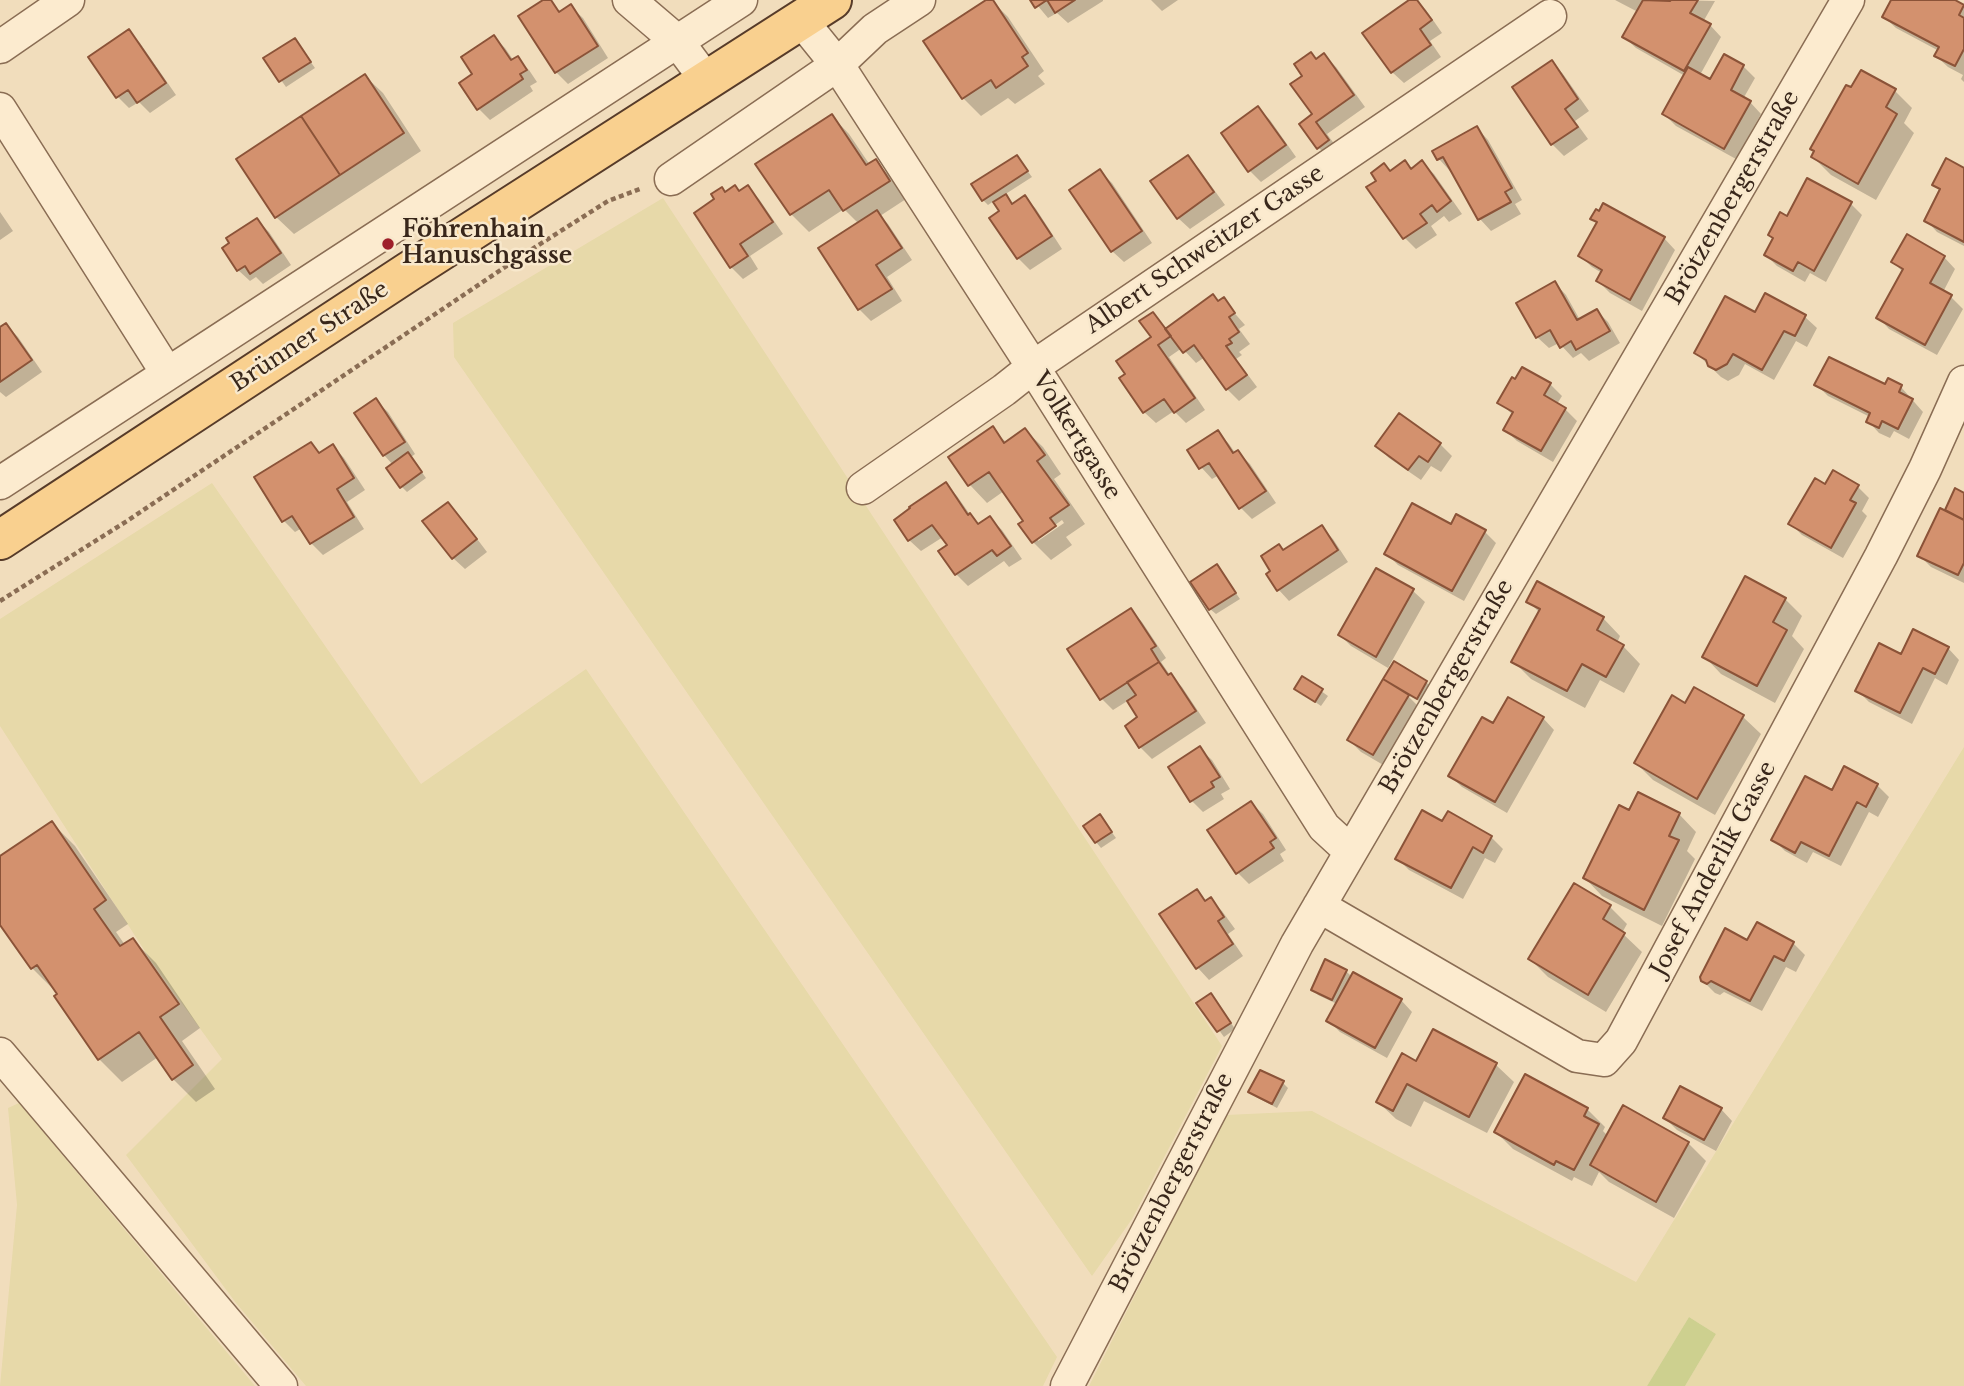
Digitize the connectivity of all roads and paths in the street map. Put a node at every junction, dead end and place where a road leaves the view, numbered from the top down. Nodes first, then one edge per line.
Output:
1 (68, 0) edge
2 (629, 0) edge
3 (740, 0) edge
4 (919, 0) edge
5 (1848, 0) edge
6 (817, 10) edge
7 (1550, 16) dead end
8 (677, 41) junction
9 (0, 47) edge
10 (837, 65) junction
11 (707, 81) junction
12 (0, 109) edge
13 (671, 179) joint
14 (1033, 367) junction
15 (167, 373) junction
16 (1964, 382) edge
17 (0, 483) edge
18 (863, 488) dead end
19 (0, 540) edge
20 (0, 601) edge
21 (1350, 851) junction
22 (1319, 906) junction
23 (0, 1054) edge
24 (281, 1386) edge
25 (1067, 1386) edge

1 - 9 street
2 - 8 street
3 - 8 street
4 - 10 street
5 - 21 street, Brötzenbergerstraße
6 - 10 street, Volkertgasse
6 - 11 main road, Brünner Straße
7 - 14 street, Albert Schweitzer Gasse
8 - 11 street
8 - 15 street
10 - 13 street
10 - 14 street, Volkertgasse
11 - 19 main road, Brünner Straße
12 - 15 street
13 - 20 path
14 - 18 street, Albert Schweitzer Gasse
14 - 21 street, Volkertgasse
15 - 17 street
16 - 22 street, Josef Anderlik Gasse
21 - 22 street, Brötzenbergerstraße
22 - 25 street, Brötzenbergerstraße
23 - 24 street

